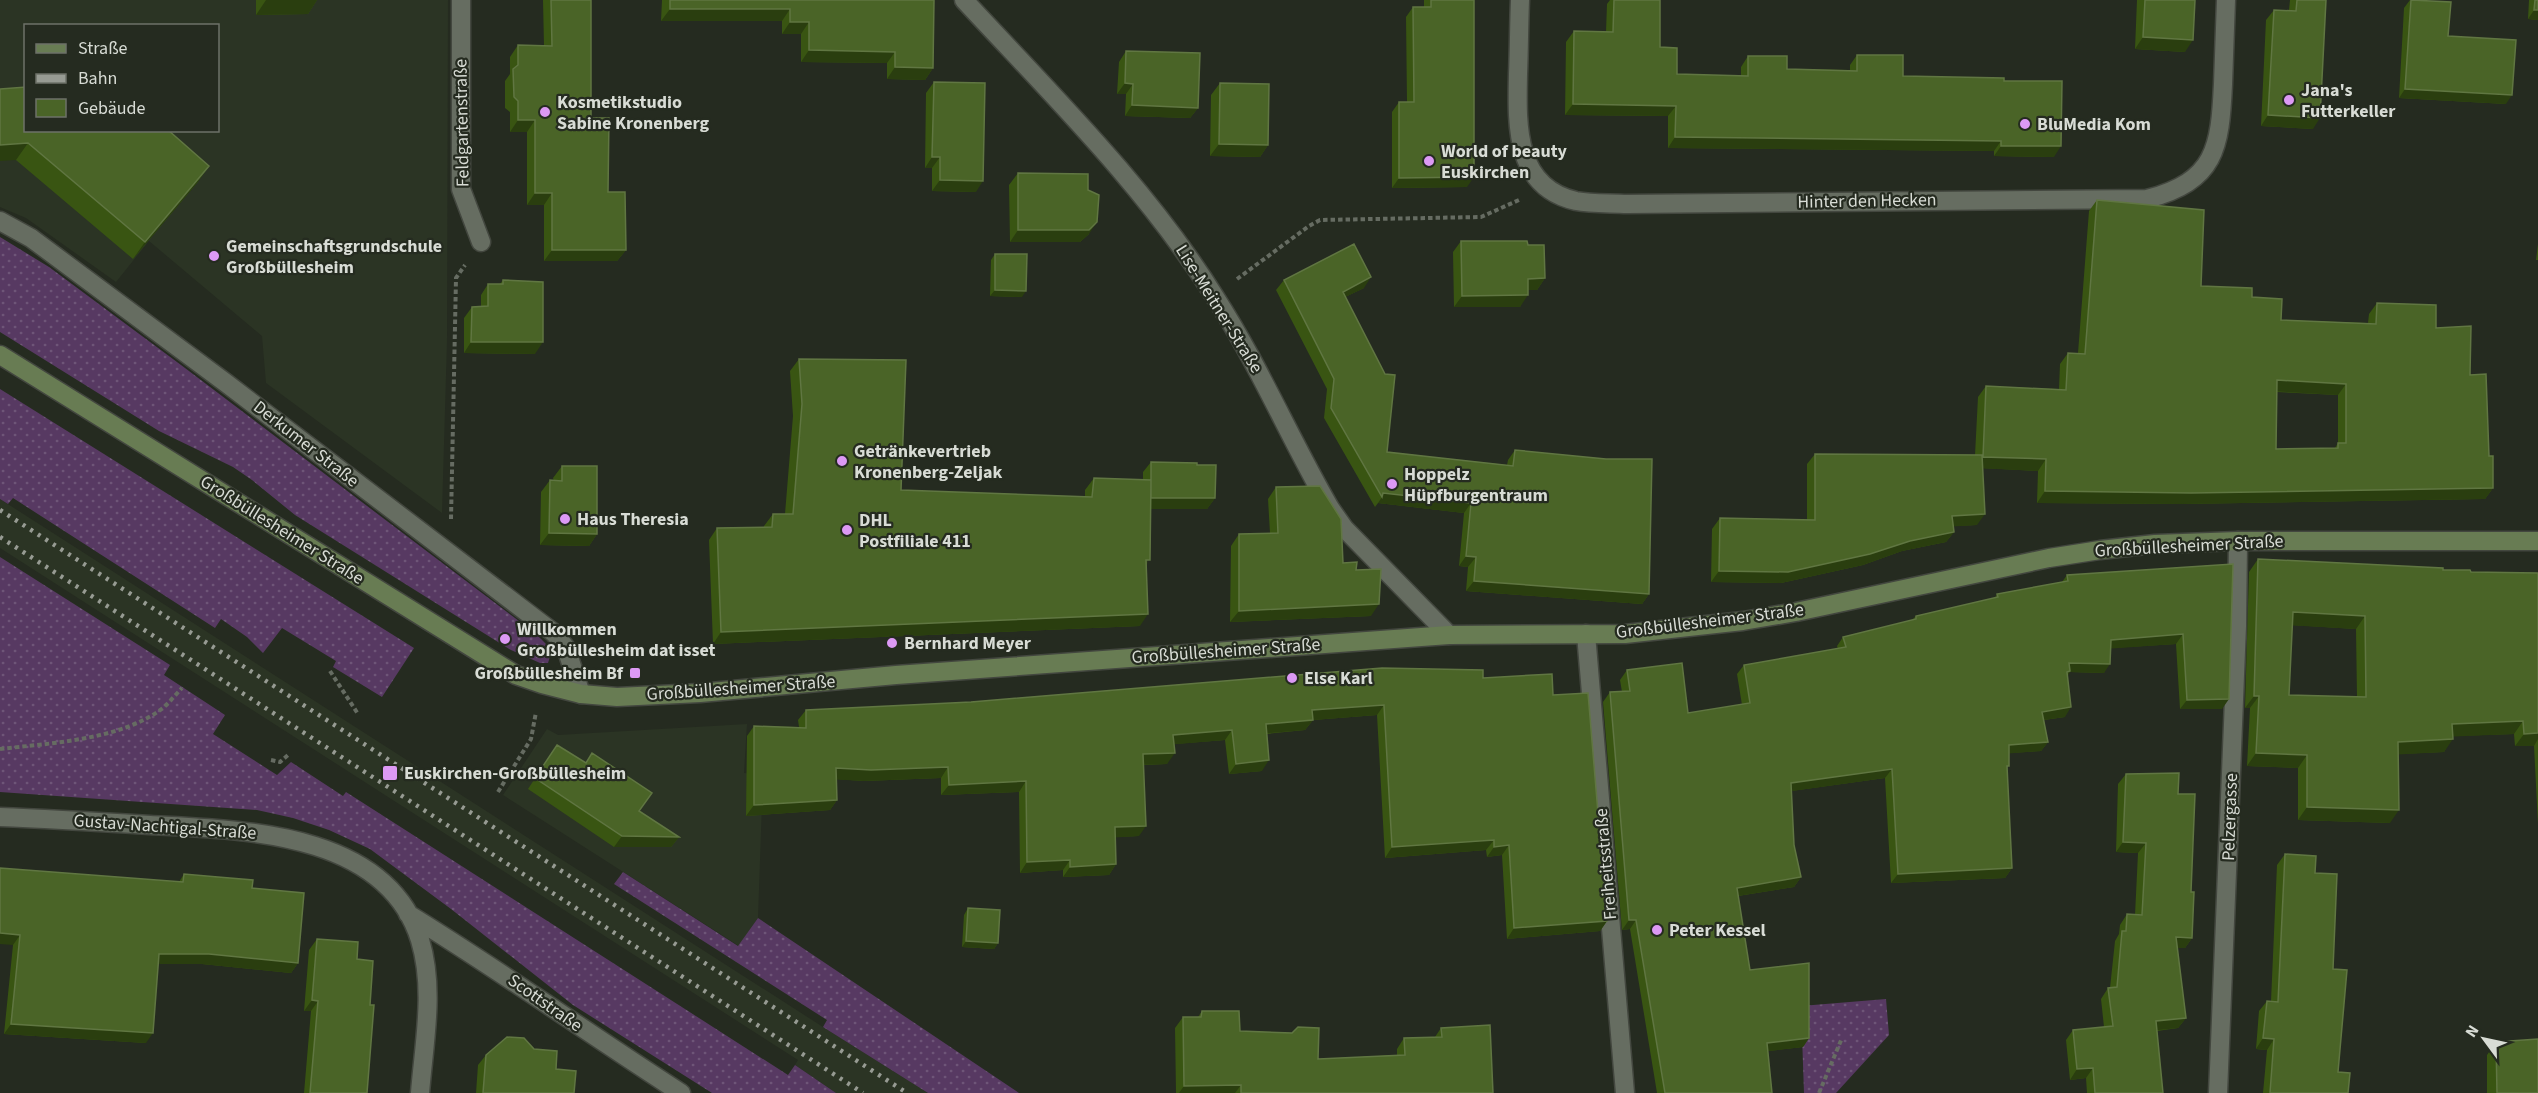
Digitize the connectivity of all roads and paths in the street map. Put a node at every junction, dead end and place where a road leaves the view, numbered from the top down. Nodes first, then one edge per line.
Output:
1 (461, 0) edge
2 (964, 0) edge
3 (1520, 0) edge
4 (2226, 0) edge
5 (1548, 186) junction
6 (0, 221) edge
7 (481, 243) joint
8 (1215, 296) junction
9 (0, 355) edge
10 (2238, 541) junction
11 (2538, 541) edge
12 (447, 553) junction
13 (1586, 634) junction
14 (1449, 635) junction
15 (330, 671) dead end
16 (542, 684) junction
17 (182, 688) dead end
18 (581, 694) junction
19 (358, 714) dead end
20 (0, 749) edge
21 (288, 755) dead end
22 (271, 760) dead end
23 (498, 792) dead end
24 (0, 817) edge
25 (408, 914) junction
26 (1842, 1038) dead end
27 (420, 1093) edge
28 (681, 1093) edge
29 (1625, 1093) edge
30 (1819, 1093) edge
31 (2218, 1093) edge

1 - 7 street, Feldgartenstraße
2 - 8 street, Lise-Meitner-Straße
3 - 5 street, Hinter den Hecken
4 - 5 street, Hinter den Hecken
5 - 8 path
6 - 12 street, Derkumer Straße
7 - 12 path
8 - 14 street, Lise-Meitner-Straße
9 - 16 street, Großbüllesheimer Straße
10 - 11 street, Großbüllesheimer Straße
10 - 13 street, Großbüllesheimer Straße
10 - 31 street, Pelzergasse
12 - 18 street, Derkumer Straße
13 - 14 street, Großbüllesheimer Straße
13 - 29 street, Freiheitsstraße
14 - 18 street, Großbüllesheimer Straße
15 - 19 path
16 - 18 street, Großbüllesheimer Straße
16 - 23 path
17 - 20 path
21 - 22 path
24 - 25 street, Gustav-Nachtigal-Straße
25 - 27 street, Gustav-Nachtigal-Straße
25 - 28 street, Scottstraße
26 - 30 path

